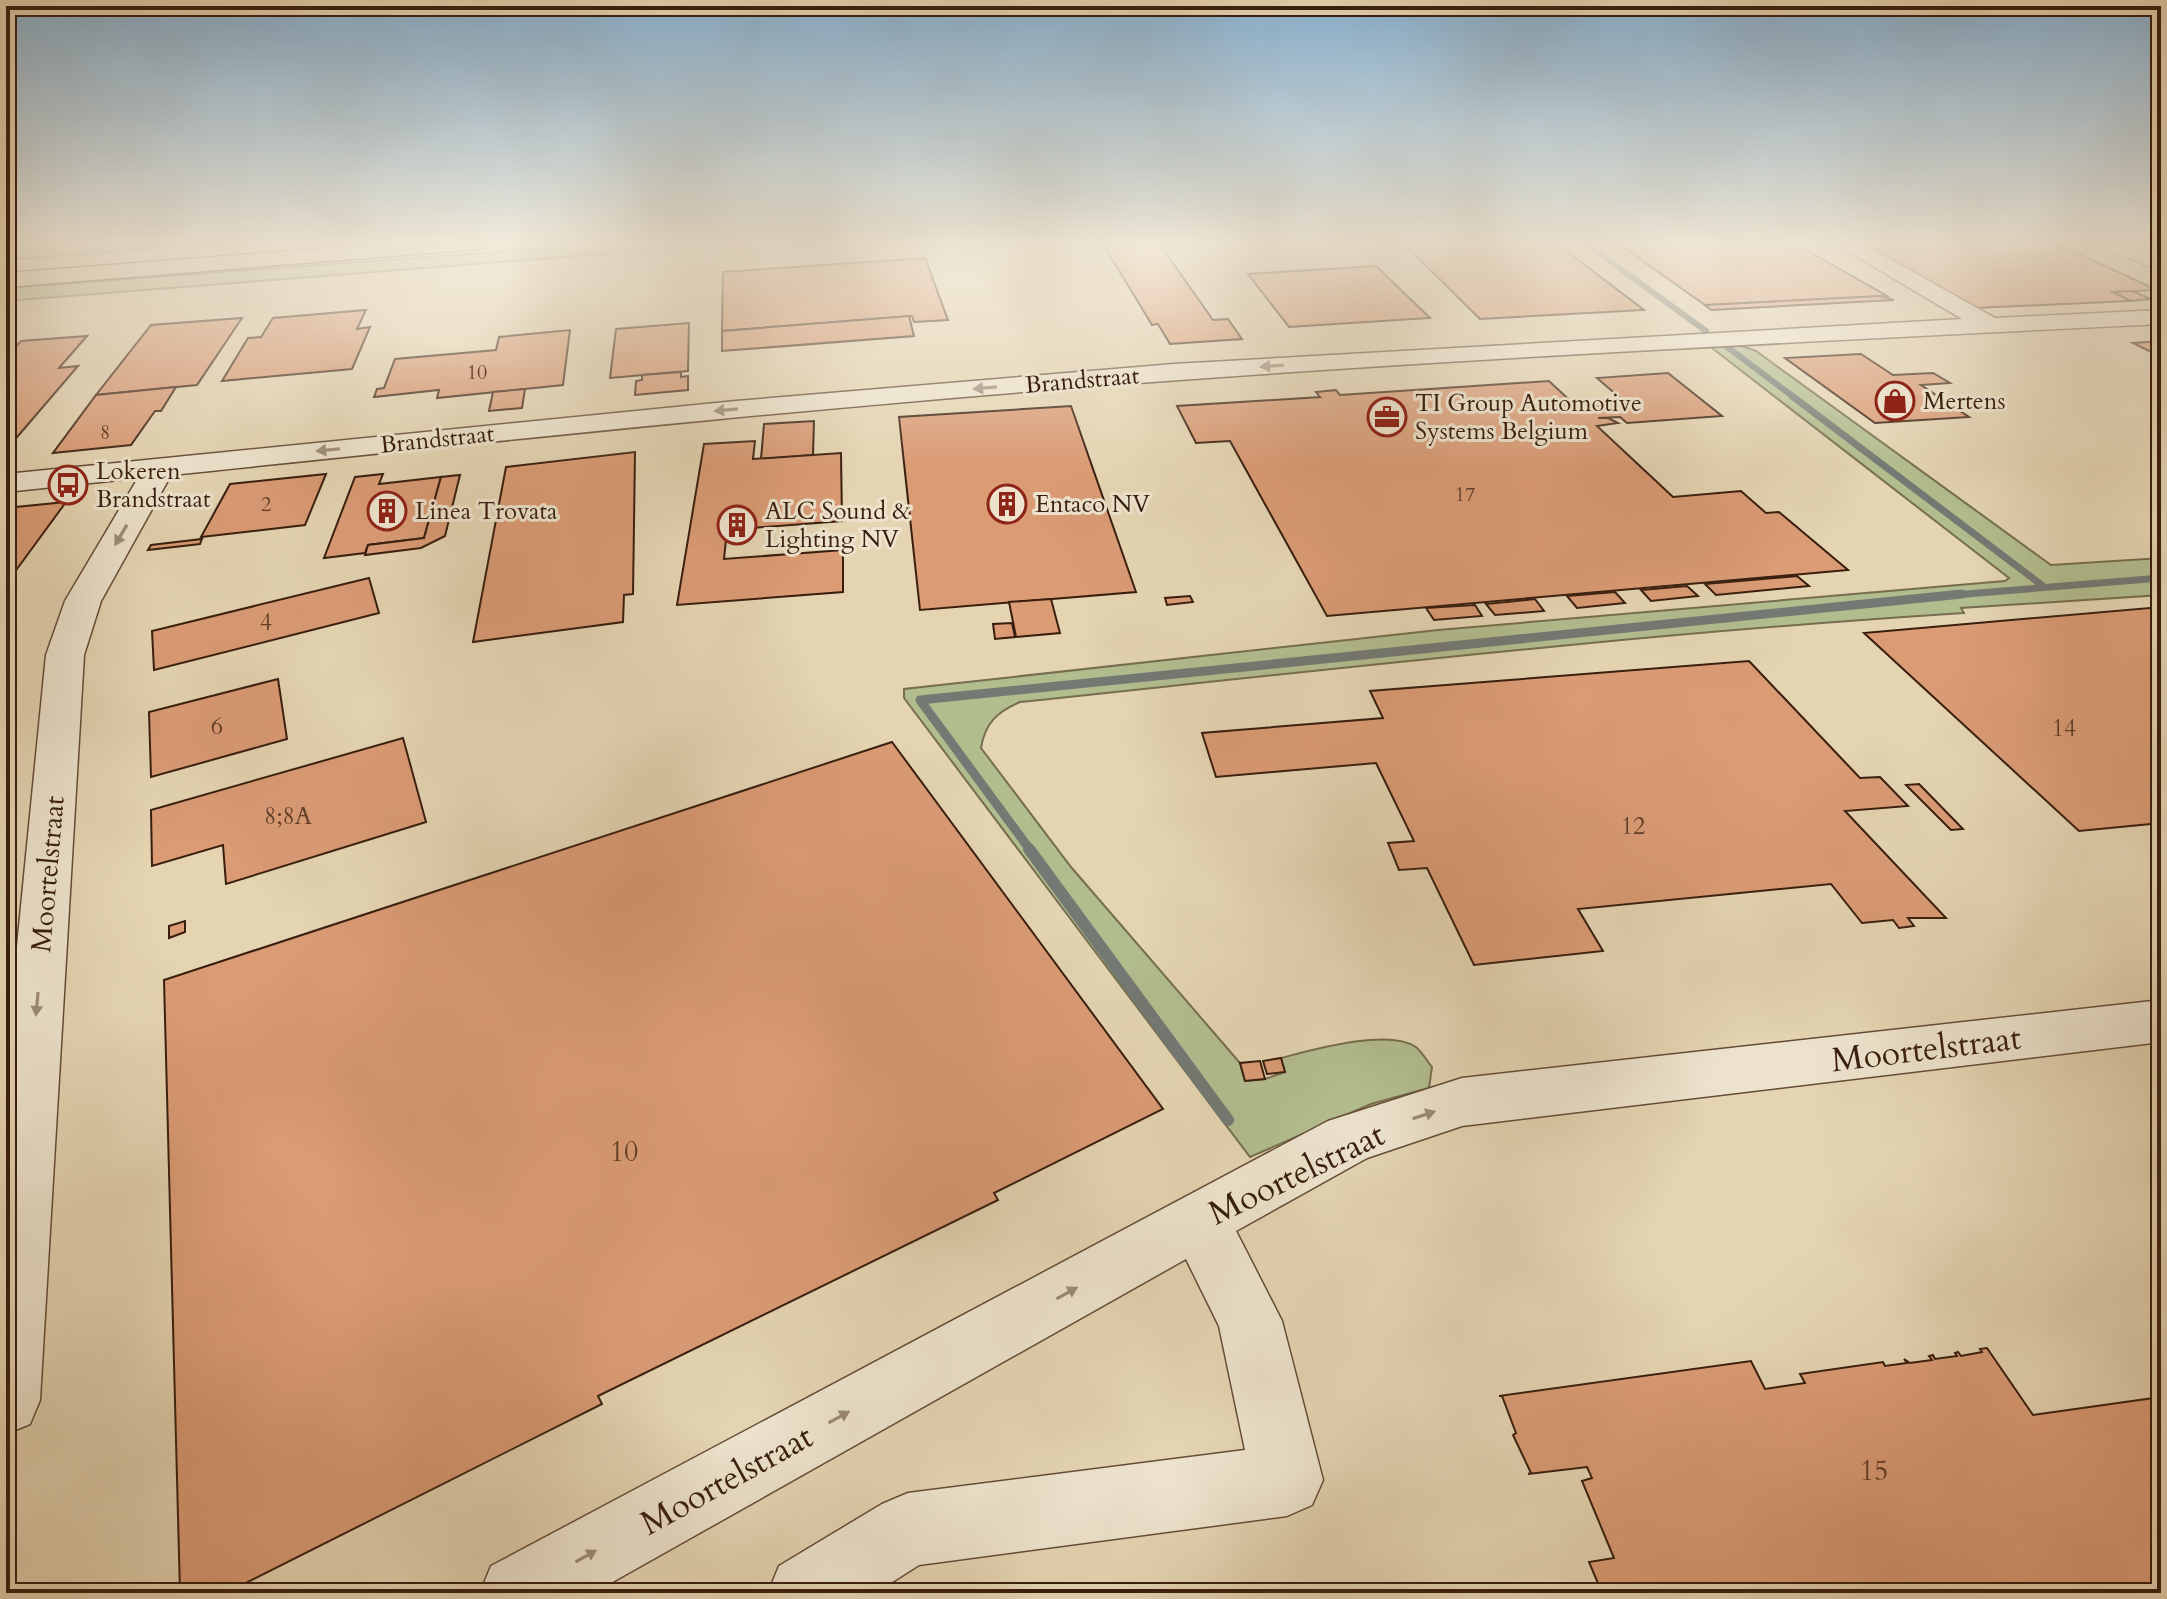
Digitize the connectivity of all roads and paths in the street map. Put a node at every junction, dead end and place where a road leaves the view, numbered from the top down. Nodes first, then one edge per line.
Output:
1 (1977, 318) edge
2 (2148, 318) edge
3 (1990, 325) junction
4 (160, 467) junction
5 (6, 483) edge
6 (2161, 1021) edge
7 (1198, 1221) junction
8 (6, 1400) edge
9 (518, 1593) edge
10 (806, 1593) edge

1 - 3 street
2 - 3 street, Brandstraat
3 -> 4 street, Brandstraat
4 - 5 street, Brandstraat
4 -> 8 street, Moortelstraat
7 -> 6 street, Moortelstraat
9 -> 7 street, Moortelstraat
7 - 10 street

